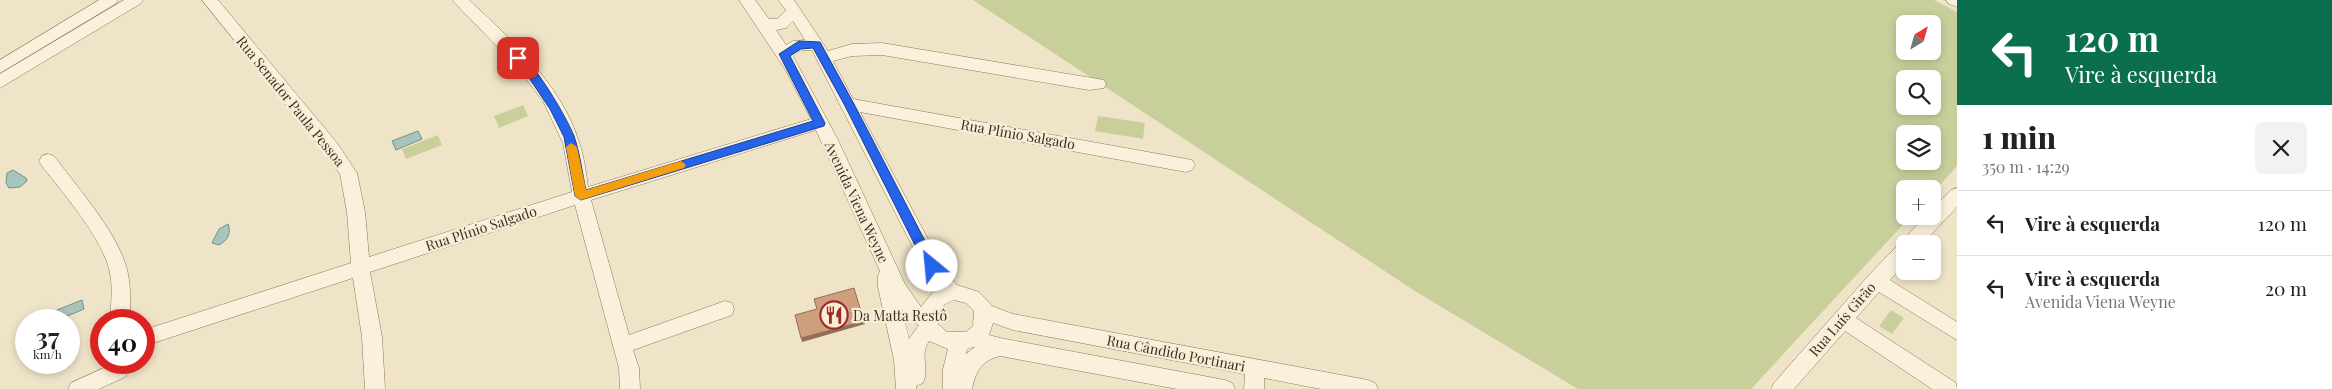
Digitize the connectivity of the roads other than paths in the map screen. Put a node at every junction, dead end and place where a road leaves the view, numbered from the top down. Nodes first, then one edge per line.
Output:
1 (110, 0) edge
2 (135, 0) edge
3 (210, 0) edge
4 (460, 0) edge
5 (747, 0) edge
6 (790, 5) edge
7 (765, 26) junction
8 (52, 43) junction
9 (820, 51) junction
10 (784, 54) junction
11 (0, 67) edge
12 (0, 82) edge
13 (1098, 84) dead end
14 (849, 104) junction
15 (820, 123) junction
16 (48, 161) dead end
17 (1186, 165) dead end
18 (1957, 195) edge
19 (581, 196) junction
20 (1919, 235) edge
21 (1896, 260) edge
22 (360, 266) junction
23 (888, 268) junction
24 (1876, 281) junction
25 (952, 292) junction
26 (120, 309) edge
27 (725, 310) dead end
28 (985, 312) junction
29 (1842, 319) junction
30 (927, 324) junction
31 (1957, 332) edge
32 (155, 334) edge
33 (966, 340) junction
34 (622, 346) junction
35 (1000, 347) junction
36 (1255, 368) junction
37 (117, 374) edge
38 (78, 389) edge
39 (375, 389) edge
40 (630, 389) edge
41 (906, 389) edge
42 (917, 389) edge
43 (953, 389) edge
44 (962, 389) edge
45 (1225, 389) edge
46 (1254, 389) edge
47 (1368, 389) edge
48 (1781, 389) edge
49 (1948, 389) edge

1 - 8 street
2 - 8 street
3 - 22 street, Rua Senador Paula Pessoa
4 - 19 street
5 - 7 street, Avenida Viena Weyne
6 - 7 street
6 - 9 street
7 - 10 street, Avenida Viena Weyne
8 - 11 street
8 - 12 street
9 - 10 street
9 - 13 street
9 - 14 street
10 - 15 street, Avenida Viena Weyne
14 - 17 street, Rua Plínio Salgado
14 - 25 street
15 - 19 street, Rua Plínio Salgado
15 - 23 street, Avenida Viena Weyne
16 - 26 street
18 - 20 street
19 - 22 street, Rua Plínio Salgado
19 - 34 street
21 - 24 street, Rua Luís Girão
22 - 32 street, Rua Plínio Salgado
22 - 39 street, Rua Senador Paula Pessoa
23 - 30 street, Avenida Viena Weyne
23 - 41 street
24 - 29 street, Rua Luís Girão
24 - 31 street
25 - 28 street
25 - 30 street
27 - 34 street
28 - 33 street
28 - 36 street, Rua Cândido Portinari
29 - 48 street, Rua Luís Girão
29 - 49 street
30 - 33 street
30 - 42 street
33 - 35 street, Rua Cândido Portinari
33 - 43 street
34 - 40 street
35 - 44 street
35 - 45 street, Rua Cândido Portinari
36 - 46 street
36 - 47 street, Rua Cândido Portinari
37 - 38 street

